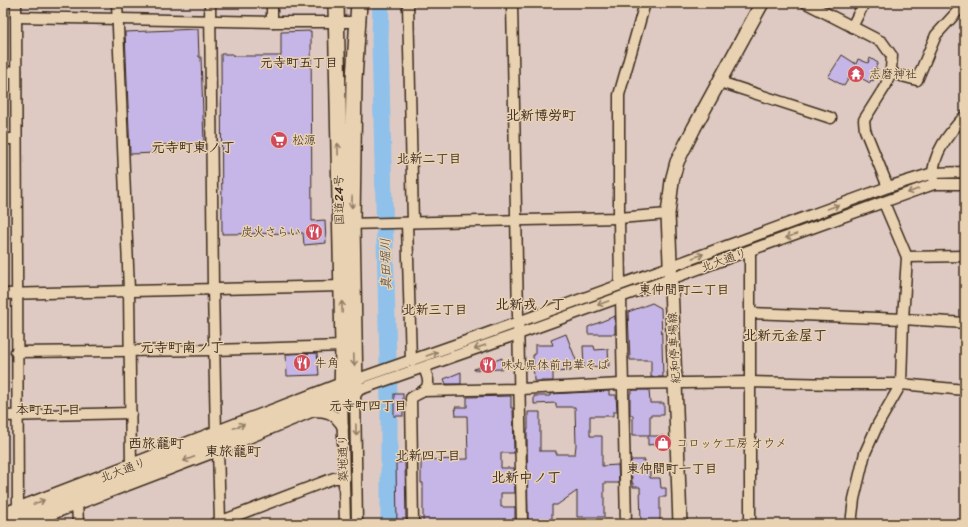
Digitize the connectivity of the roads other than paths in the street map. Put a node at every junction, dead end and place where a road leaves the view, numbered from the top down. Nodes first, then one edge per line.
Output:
1 (16, 3) edge
2 (117, 3) edge
3 (210, 3) edge
4 (272, 3) edge
5 (336, 3) edge
6 (351, 3) edge
7 (360, 3) edge
8 (408, 3) edge
9 (512, 3) edge
10 (645, 3) edge
11 (762, 3) edge
12 (806, 3) edge
13 (864, 3) edge
14 (965, 3) edge
15 (16, 17) junction
16 (117, 19) junction
17 (211, 20) junction
18 (272, 22) junction
19 (336, 22) junction
20 (355, 22) junction
21 (852, 27) junction
22 (3, 72) edge
23 (16, 72) junction
24 (890, 73) junction
25 (720, 82) junction
26 (965, 116) edge
27 (831, 118) dead end
28 (3, 139) edge
29 (16, 139) junction
30 (965, 172) edge
31 (933, 173) junction
32 (934, 184) junction
33 (965, 184) edge
34 (888, 187) junction
35 (884, 203) junction
36 (668, 214) junction
37 (618, 218) junction
38 (516, 220) junction
39 (410, 222) junction
40 (346, 224) junction
41 (750, 251) junction
42 (965, 256) edge
43 (907, 257) junction
44 (671, 272) junction
45 (620, 284) junction
46 (341, 286) junction
47 (213, 288) junction
48 (128, 290) junction
49 (17, 293) junction
50 (3, 294) edge
51 (621, 297) junction
52 (751, 314) junction
53 (903, 319) junction
54 (518, 322) junction
55 (965, 323) edge
56 (518, 334) junction
57 (343, 346) junction
58 (214, 350) junction
59 (130, 351) junction
60 (16, 352) junction
61 (411, 361) junction
62 (424, 368) junction
63 (676, 382) junction
64 (750, 382) junction
65 (622, 384) junction
66 (902, 384) junction
67 (349, 388) junction
68 (520, 389) junction
69 (965, 390) edge
70 (423, 391) junction
71 (307, 410) junction
72 (131, 413) junction
73 (3, 416) edge
74 (17, 416) junction
75 (344, 429) junction
76 (217, 441) junction
77 (131, 467) junction
78 (345, 478) junction
79 (77, 501) junction
80 (3, 516) edge
81 (18, 519) edge
82 (217, 523) edge
83 (78, 524) edge
84 (345, 524) edge
85 (357, 524) edge
86 (414, 524) edge
87 (522, 524) edge
88 (626, 524) edge
89 (680, 524) edge
90 (750, 524) edge
91 (851, 524) edge

1 - 15 street
2 - 16 street
3 - 17 street
4 - 18 street
5 - 19 highway, 国道24号
6 - 20 highway
7 - 20 highway, 国道24号
8 - 39 street
9 - 38 street
10 - 37 street
11 - 25 main road, 紀和停車場線
12 - 21 street
13 - 21 street
14 - 24 street
15 - 16 street
15 - 23 street
16 - 17 street
16 - 48 street
17 - 18 street
17 - 47 street
18 - 19 street
19 - 20 street
40 -> 19 highway, 国道24号
20 -> 40 highway, 国道24号
21 - 24 street
22 - 23 street
23 - 29 street
24 - 34 street
25 - 27 street
25 - 36 main road, 紀和停車場線
26 - 31 street
28 - 29 street
29 - 49 street
30 - 31 street, 北大通り
31 - 32 street
31 - 34 street, 北大通り
32 - 33 street, 北大通り
32 -> 35 street, 北大通り
44 -> 34 street, 北大通り
35 -> 41 street, 北大通り
35 - 43 street
36 - 37 street
36 - 44 main road, 紀和停車場線
37 - 38 street
37 - 45 street
38 - 39 street
38 - 54 street
39 - 40 street
39 - 61 street
40 - 46 highway, 国道24号
40 -> 67 highway, 国道24号
41 - 44 street, 北大通り
41 - 52 street
42 - 43 street
43 - 53 street
44 - 45 street, 北大通り
44 - 51 street, 北大通り
44 - 63 main road, 紀和停車場線
45 - 54 street, 北大通り
46 - 47 street
57 -> 46 highway, 国道24号
47 - 48 street
47 - 58 street
48 - 49 street
48 - 59 street
49 - 50 street
49 - 60 street
51 -> 56 street, 北大通り
51 - 65 street
52 - 53 street
52 - 64 street
53 - 55 street
53 - 66 street
54 - 56 street
61 -> 54 street, 北大通り
56 -> 62 street, 北大通り
56 - 68 street
57 - 58 street
57 - 67 highway, 国道24号
58 - 59 street
58 - 76 street
59 - 60 street
59 - 72 street
60 - 74 street
61 - 67 street, 北大通り
62 - 67 street, 北大通り
62 - 70 street
63 - 64 street
63 - 65 street
63 - 89 main road, 紀和停車場線
64 - 66 street
64 - 90 street
65 - 68 street
65 - 88 street
66 - 69 street
66 - 91 street
67 - 71 highway, 北大通り
67 - 75 street, 築地通り
76 -> 67 highway, 北大通り
67 -> 85 street, 築地通り
68 - 70 street
68 - 87 street
70 - 86 street
71 - 75 street
71 - 76 highway, 北大通り
72 - 74 street
72 - 77 street
73 - 74 street
74 - 81 street
75 - 78 street, 築地通り
76 - 77 highway, 北大通り
76 -> 79 highway, 北大通り
76 - 82 street
81 -> 77 highway, 北大通り
78 - 82 street
78 - 84 street, 築地通り
79 - 81 highway, 北大通り
79 - 83 street
80 - 81 highway, 北大通り

